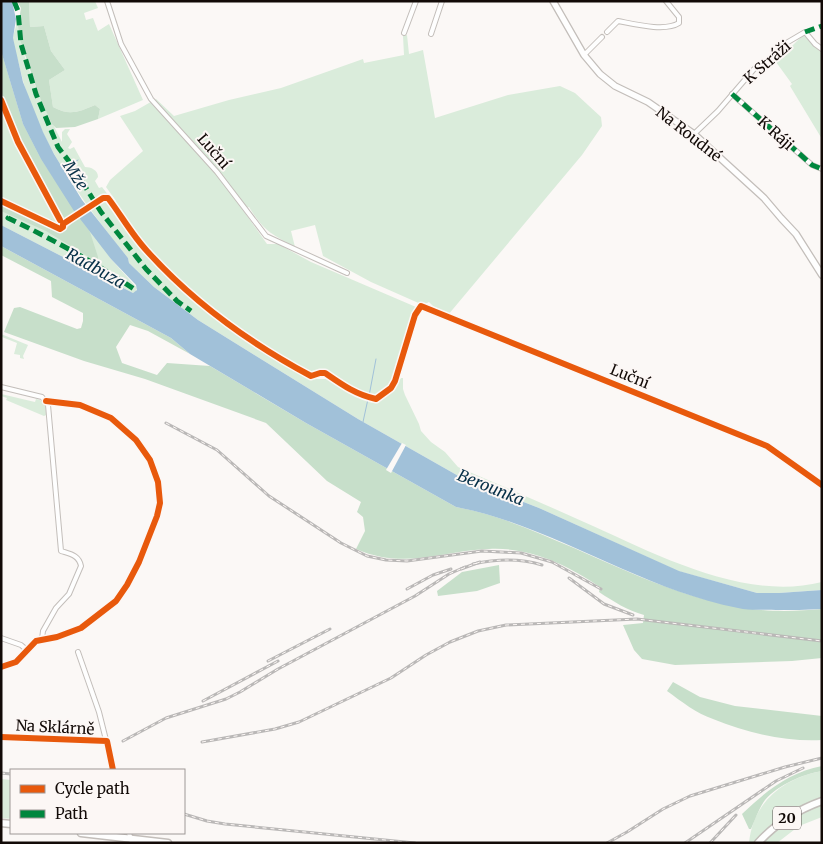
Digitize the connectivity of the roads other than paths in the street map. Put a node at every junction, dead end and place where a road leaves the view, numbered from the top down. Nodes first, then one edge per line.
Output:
1 (107, 1) edge
2 (416, 1) edge
3 (442, 1) edge
4 (553, 1) edge
5 (666, 1) edge
6 (606, 32) dead end
7 (404, 33) dead end
8 (431, 34) dead end
9 (602, 37) dead end
10 (822, 49) edge
11 (584, 55) junction
12 (732, 94) junction
13 (694, 134) junction
14 (822, 169) edge
15 (347, 273) dead end
16 (822, 274) edge
17 (1, 387) edge
18 (46, 400) junction
19 (1, 638) edge
20 (42, 639) junction
21 (28, 651) junction
22 (78, 652) dead end
23 (1, 668) edge
24 (1, 737) edge
25 (107, 741) junction
26 (112, 764) tunnel mouth
27 (822, 801) edge
28 (91, 834) edge
29 (130, 838) edge
30 (168, 843) edge
31 (758, 843) edge

1 - 15 street, Luční
2 - 7 street
3 - 8 street
4 - 11 street, Na Roudné
5 - 6 street
9 - 11 street
10 - 12 street, K Stráži
11 - 13 street, Na Roudné
12 - 13 street, K Stráži
12 - 14 street, K Ráji
13 - 16 street, Na Roudné
17 - 18 street
18 - 20 street
18 - 20 street
19 - 21 street
20 - 21 street
21 - 23 street
22 - 25 street
24 - 25 street, Na Sklárně
25 - 26 street
27 - 31 main road, 20
28 - 29 main road
29 - 30 main road

